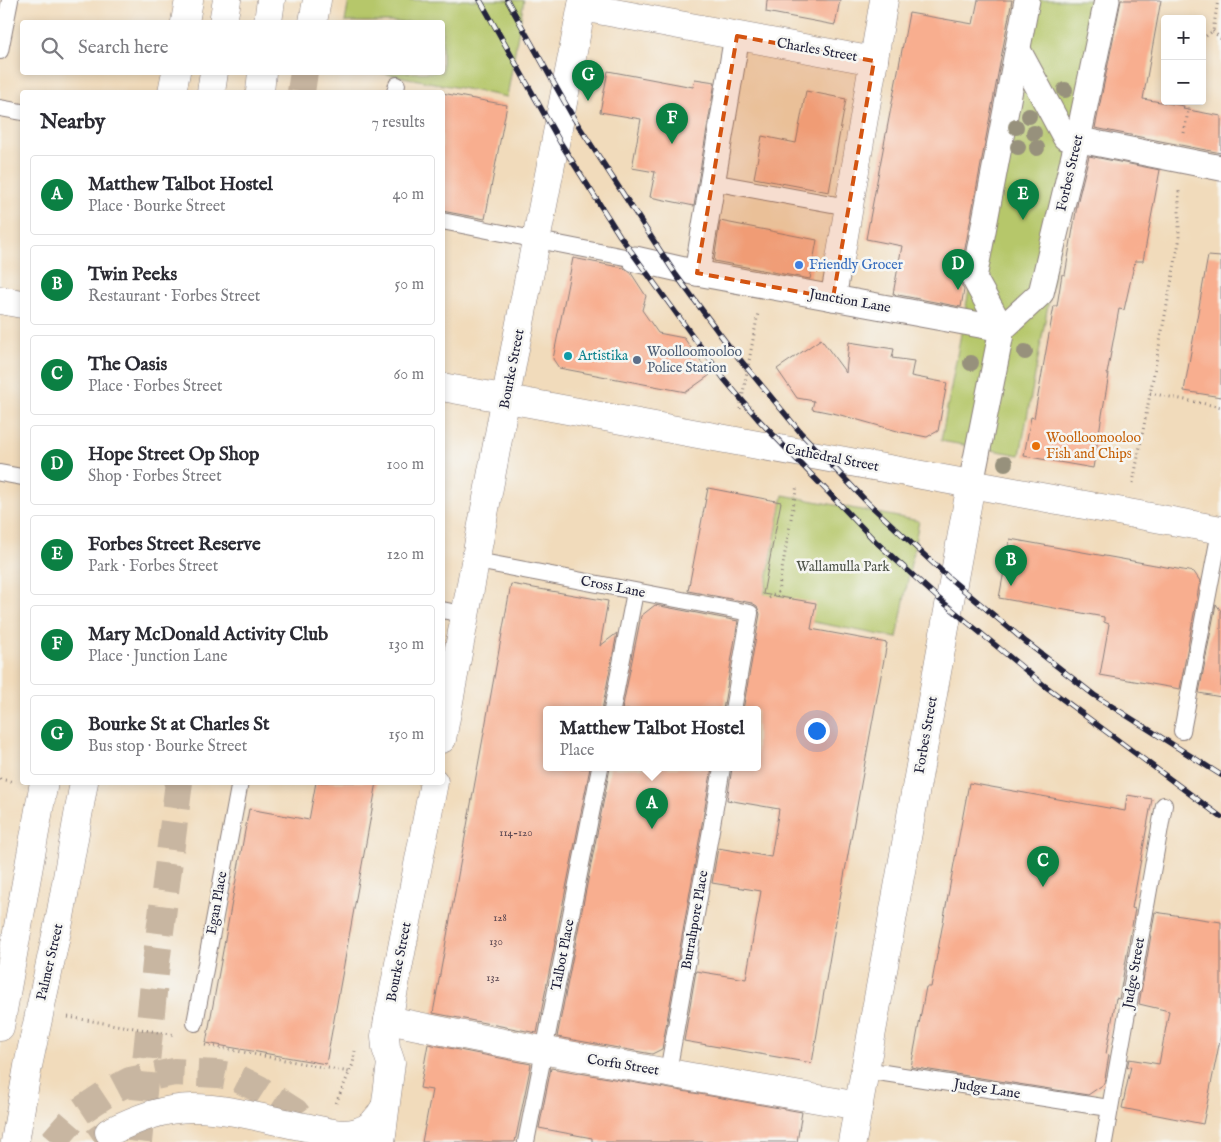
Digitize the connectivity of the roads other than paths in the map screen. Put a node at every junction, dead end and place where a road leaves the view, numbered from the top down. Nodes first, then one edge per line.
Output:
1 (10, 0) edge
2 (189, 0) edge
3 (227, 0) edge
4 (271, 0) edge
5 (317, 0) edge
6 (884, 0) edge
7 (1106, 0) edge
8 (1029, 2) edge
9 (583, 3) edge
10 (185, 20) edge
11 (223, 20) edge
12 (268, 20) edge
13 (313, 20) edge
14 (737, 36) junction
15 (1018, 50) junction
16 (0, 51) edge
17 (874, 60) junction
18 (175, 75) edge
19 (214, 75) edge
20 (262, 75) edge
21 (172, 90) edge
22 (211, 90) edge
23 (260, 90) edge
24 (0, 108) edge
25 (20, 112) edge
26 (1072, 138) junction
27 (1221, 168) edge
28 (712, 182) junction
29 (848, 207) junction
30 (445, 222) edge
31 (537, 239) junction
32 (635, 259) joint
33 (840, 259) joint
34 (697, 273) junction
35 (833, 298) junction
36 (0, 300) edge
37 (20, 304) edge
38 (1002, 329) junction
39 (445, 388) edge
40 (506, 399) junction
41 (0, 473) edge
42 (20, 477) edge
43 (971, 484) junction
44 (1221, 529) edge
45 (477, 561) junction
46 (635, 592) junction
47 (455, 613) edge
48 (613, 706) edge
49 (734, 706) edge
50 (445, 710) edge
51 (1182, 731) dead end
52 (599, 771) edge
53 (721, 771) edge
54 (43, 785) edge
55 (83, 785) edge
56 (239, 785) edge
57 (433, 785) edge
58 (1164, 805) dead end
59 (388, 1020) junction
60 (0, 1024) edge
61 (195, 1024) dead end
62 (544, 1052) junction
63 (865, 1070) junction
64 (668, 1072) junction
65 (858, 1106) junction
66 (385, 1108) junction
67 (1109, 1108) junction
68 (283, 1122) junction
69 (110, 1132) tunnel mouth
70 (15, 1142) edge
71 (322, 1142) edge
72 (381, 1142) edge
73 (526, 1142) edge
74 (852, 1142) edge
75 (1104, 1142) edge

1 - 16 lane
2 - 10 main road
3 - 11 main road
4 - 12 main road
5 - 13 main road
6 - 17 main road
7 - 26 street, Forbes Street
8 - 15 street
9 - 14 main road, Charles Street
9 - 31 main road, Bourke Street
14 - 17 main road, Charles Street
14 - 28 street
15 - 26 street, Forbes Street
15 - 38 street
17 - 29 main road, Charles Street
18 - 21 main road
19 - 22 main road
20 - 23 main road
24 - 25 lane
26 - 27 street
26 - 38 street, Forbes Street
28 - 29 lane
28 - 34 street
29 - 33 main road, Charles Street
30 - 31 lane, Junction Lane
31 - 32 lane, Junction Lane
31 - 40 main road, Bourke Street
32 - 34 street, Junction Lane
33 - 35 street, Charles Street
34 - 35 street, Junction Lane
35 - 38 street, Junction Lane
36 - 37 main road
38 - 43 street, Forbes Street
39 - 40 main road, Cathedral Street
40 - 43 main road, Cathedral Street
40 - 45 main road, Bourke Street
41 - 42 lane
43 - 44 main road, Cathedral Street
43 - 63 main road, Forbes Street
44 - 51 lane
45 - 46 lane, Cross Lane
45 - 47 main road, Bourke Street
46 - 48 lane
46 - 49 lane, Cross Lane
47 - 50 main road, Bourke Street
52 - 62 lane, Talbot Place
53 - 64 lane, Burrahpore Place
54 - 60 main road
55 - 70 main road, Palmer Street
56 - 61 lane, Egan Place
57 - 59 main road, Bourke Street
58 - 67 lane, Judge Street
59 - 62 main road, Corfu Street
59 - 66 main road, Bourke Street
62 - 64 main road, Corfu Street
62 - 73 lane, Talbot Place
63 - 65 main road, Forbes Street
63 - 67 lane, Judge Lane
64 - 65 main road, Corfu Street
65 - 74 main road, Forbes Street
66 - 68 main road
66 - 72 main road, Bourke Street
67 - 75 lane, Judge Street
68 - 69 main road
68 - 71 main road

